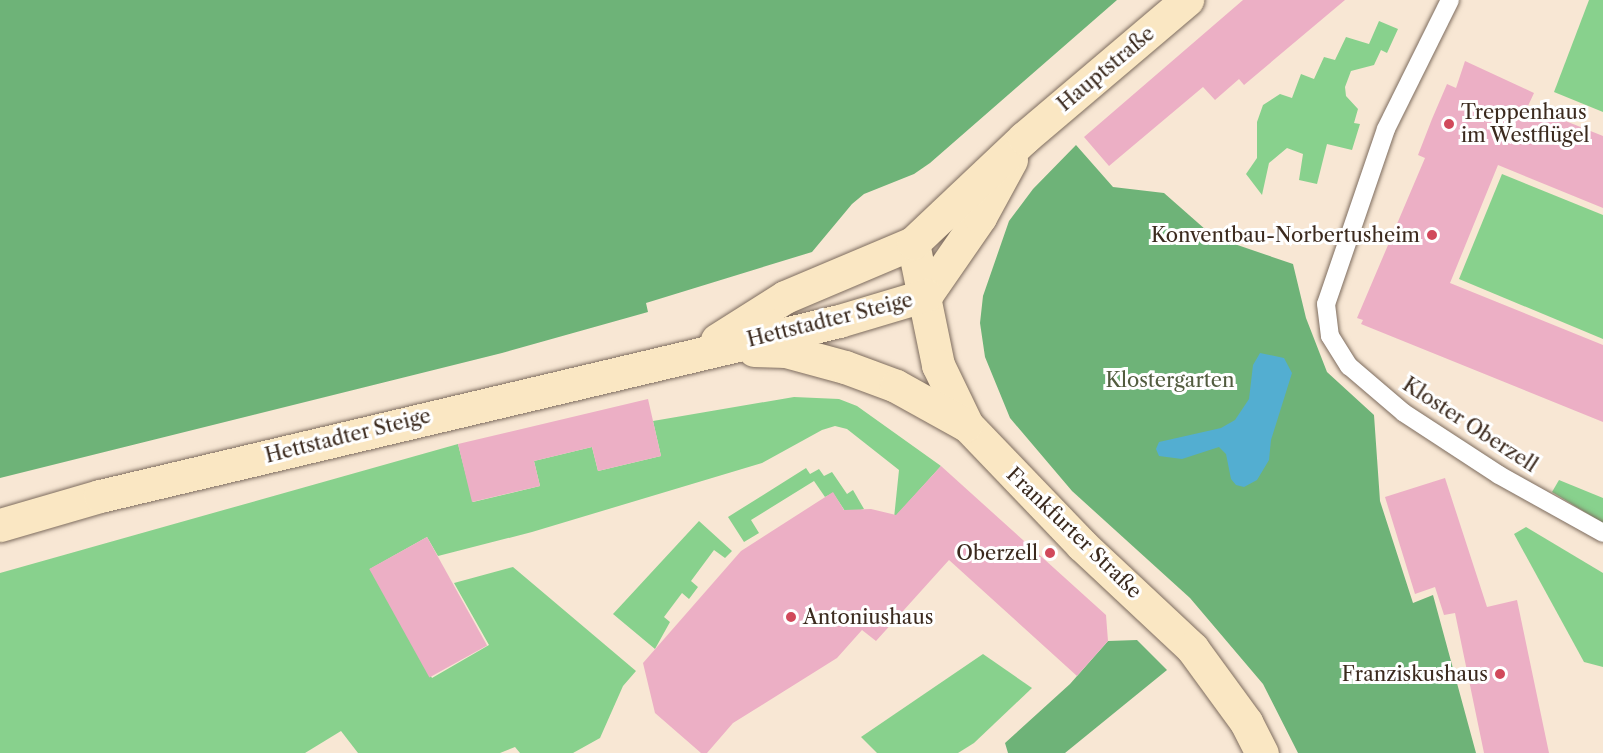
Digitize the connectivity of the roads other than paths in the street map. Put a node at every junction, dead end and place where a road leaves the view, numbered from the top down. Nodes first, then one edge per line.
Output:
1 (1187, 0) edge
2 (1450, 0) edge
3 (1024, 138) junction
4 (913, 243) junction
5 (878, 258) junction
6 (926, 295) junction
7 (698, 352) junction
8 (967, 425) junction
9 (0, 525) edge
10 (1603, 534) edge
11 (1262, 753) edge

1 - 3 main road, Hauptstraße
2 - 10 lane, Kloster Oberzell
3 - 4 main road, Hauptstraße
3 - 6 main road, Hauptstraße
4 - 5 main road, Hettstadter Steige
4 - 6 main road, Frankfurter Straße
5 - 6 main road
5 - 7 main road, Hettstadter Steige
6 - 7 main road, Hettstadter Steige
6 - 8 main road, Frankfurter Straße
7 - 8 main road, Hettstadter Steige
7 - 9 main road, Hettstadter Steige
8 - 11 main road, Frankfurter Straße

